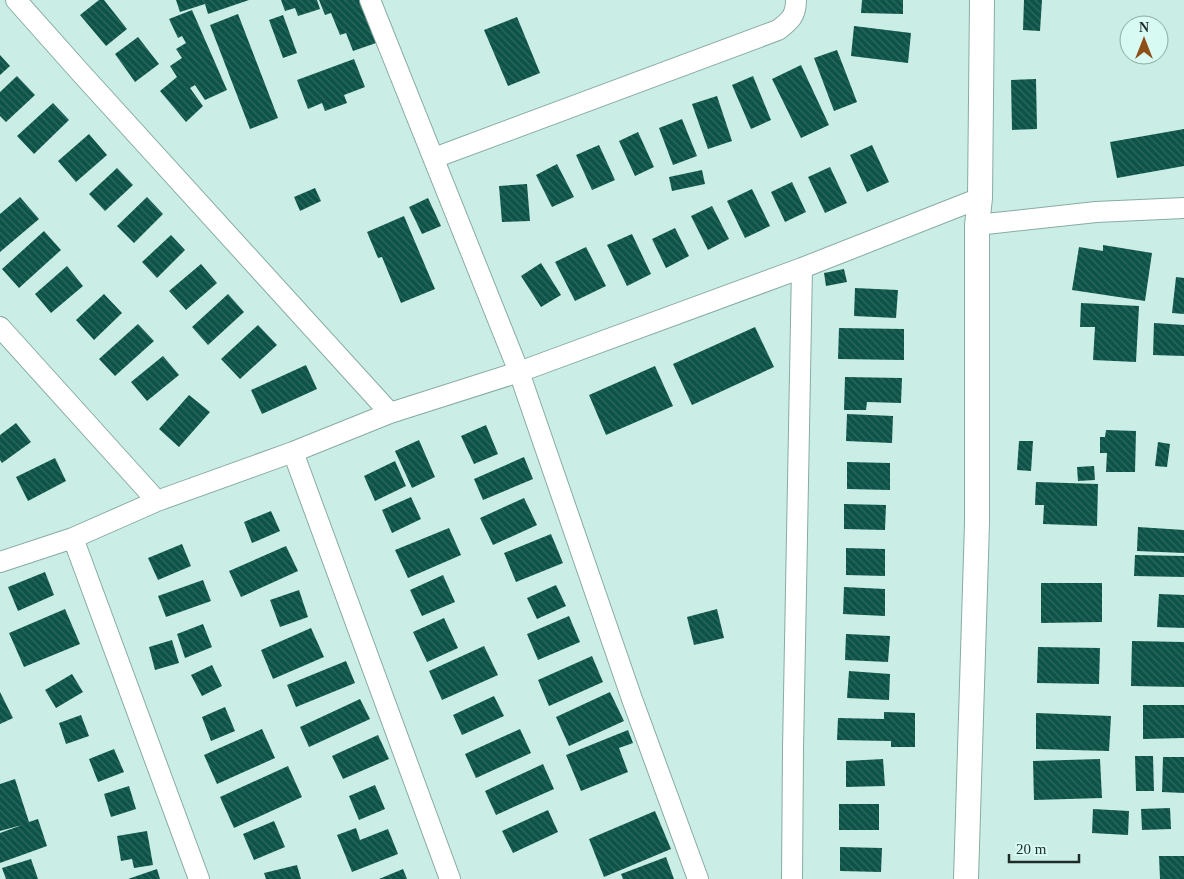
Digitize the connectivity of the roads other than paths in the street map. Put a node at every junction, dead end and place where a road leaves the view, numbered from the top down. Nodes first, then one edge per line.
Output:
1 (16, 0) edge
2 (370, 0) edge
3 (796, 0) edge
4 (982, 0) edge
5 (434, 158) junction
6 (980, 198) junction
7 (1184, 208) edge
8 (976, 225) junction
9 (802, 268) junction
10 (0, 327) edge
11 (519, 372) junction
12 (390, 413) junction
13 (293, 452) junction
14 (157, 501) junction
15 (73, 538) junction
16 (0, 562) edge
17 (199, 879) edge
18 (450, 879) edge
19 (698, 879) edge
20 (792, 879) edge
21 (966, 879) edge

1 - 12 street
2 - 5 street
3 - 5 street
4 - 6 street
5 - 11 street
6 - 8 street
6 - 9 street
7 - 8 street
8 - 21 street
9 - 11 street
9 - 20 street
10 - 14 street
11 - 12 street
11 - 19 street
12 - 13 street
13 - 14 street
13 - 18 street
14 - 15 street
15 - 16 street
15 - 17 street

